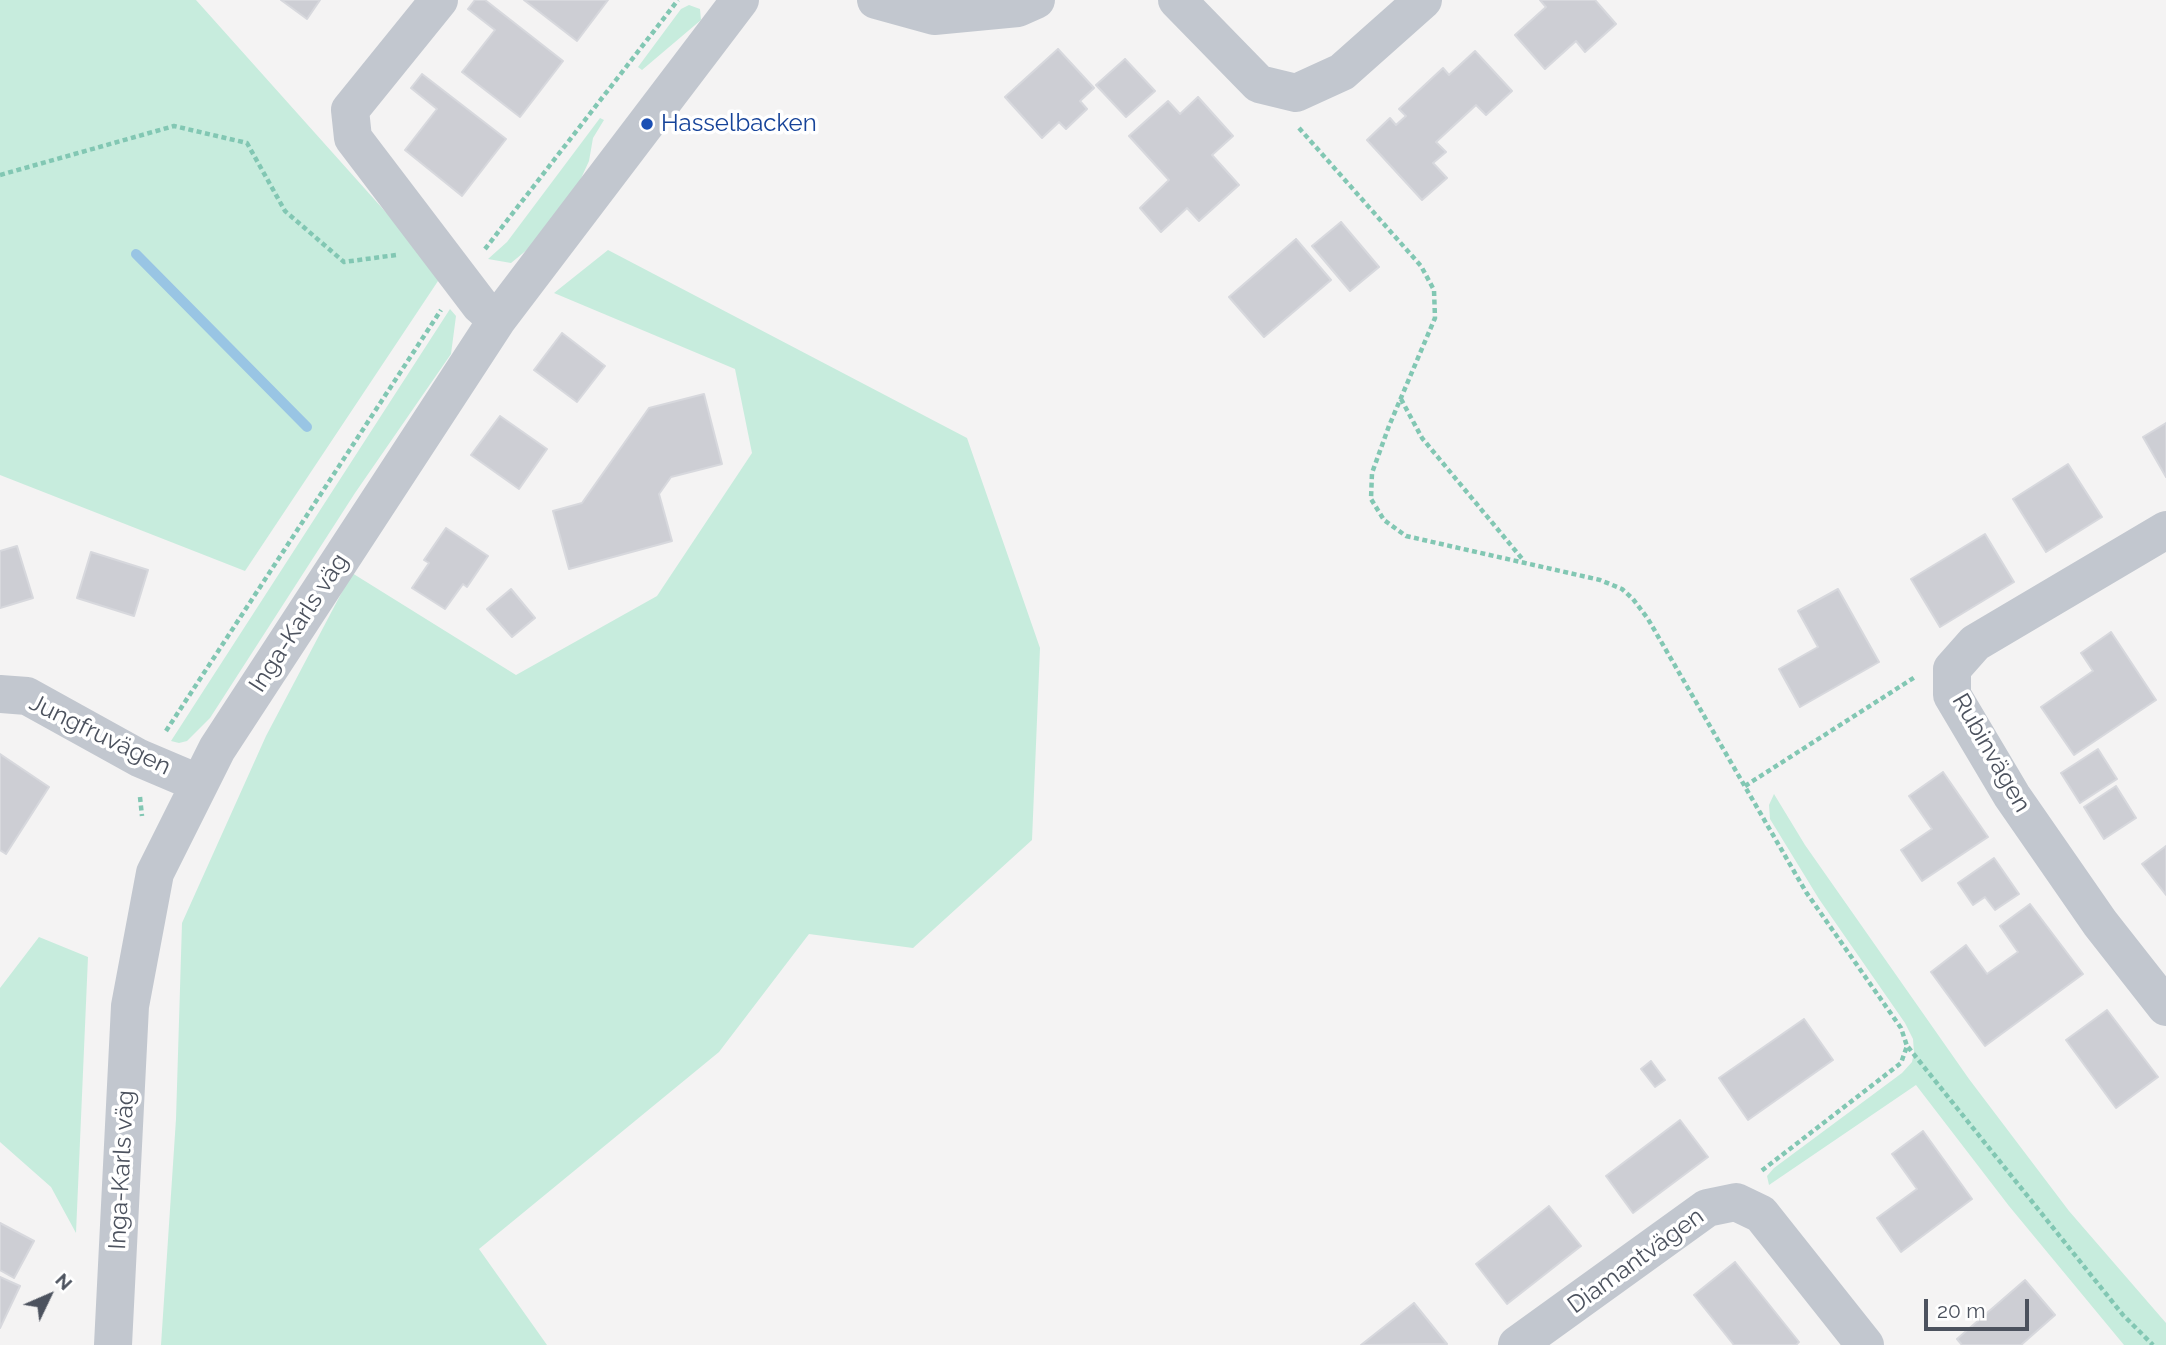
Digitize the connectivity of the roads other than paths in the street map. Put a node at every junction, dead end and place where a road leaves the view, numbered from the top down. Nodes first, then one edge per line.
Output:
1 (439, 0) edge
2 (740, 0) edge
3 (876, 0) edge
4 (1035, 0) edge
5 (1177, 0) edge
6 (1423, 0) edge
7 (497, 320) junction
8 (2166, 530) edge
9 (0, 694) edge
10 (198, 783) junction
11 (2166, 1007) edge
12 (113, 1345) edge
13 (1517, 1345) edge
14 (1865, 1345) edge

1 - 7 street
2 - 7 street, Inga-Karls väg
3 - 4 street
5 - 6 street
7 - 10 street, Inga-Karls väg
8 - 11 street, Rubinvägen
9 - 10 street, Jungfruvägen
10 - 12 street, Inga-Karls väg
13 - 14 street, Diamantvägen

